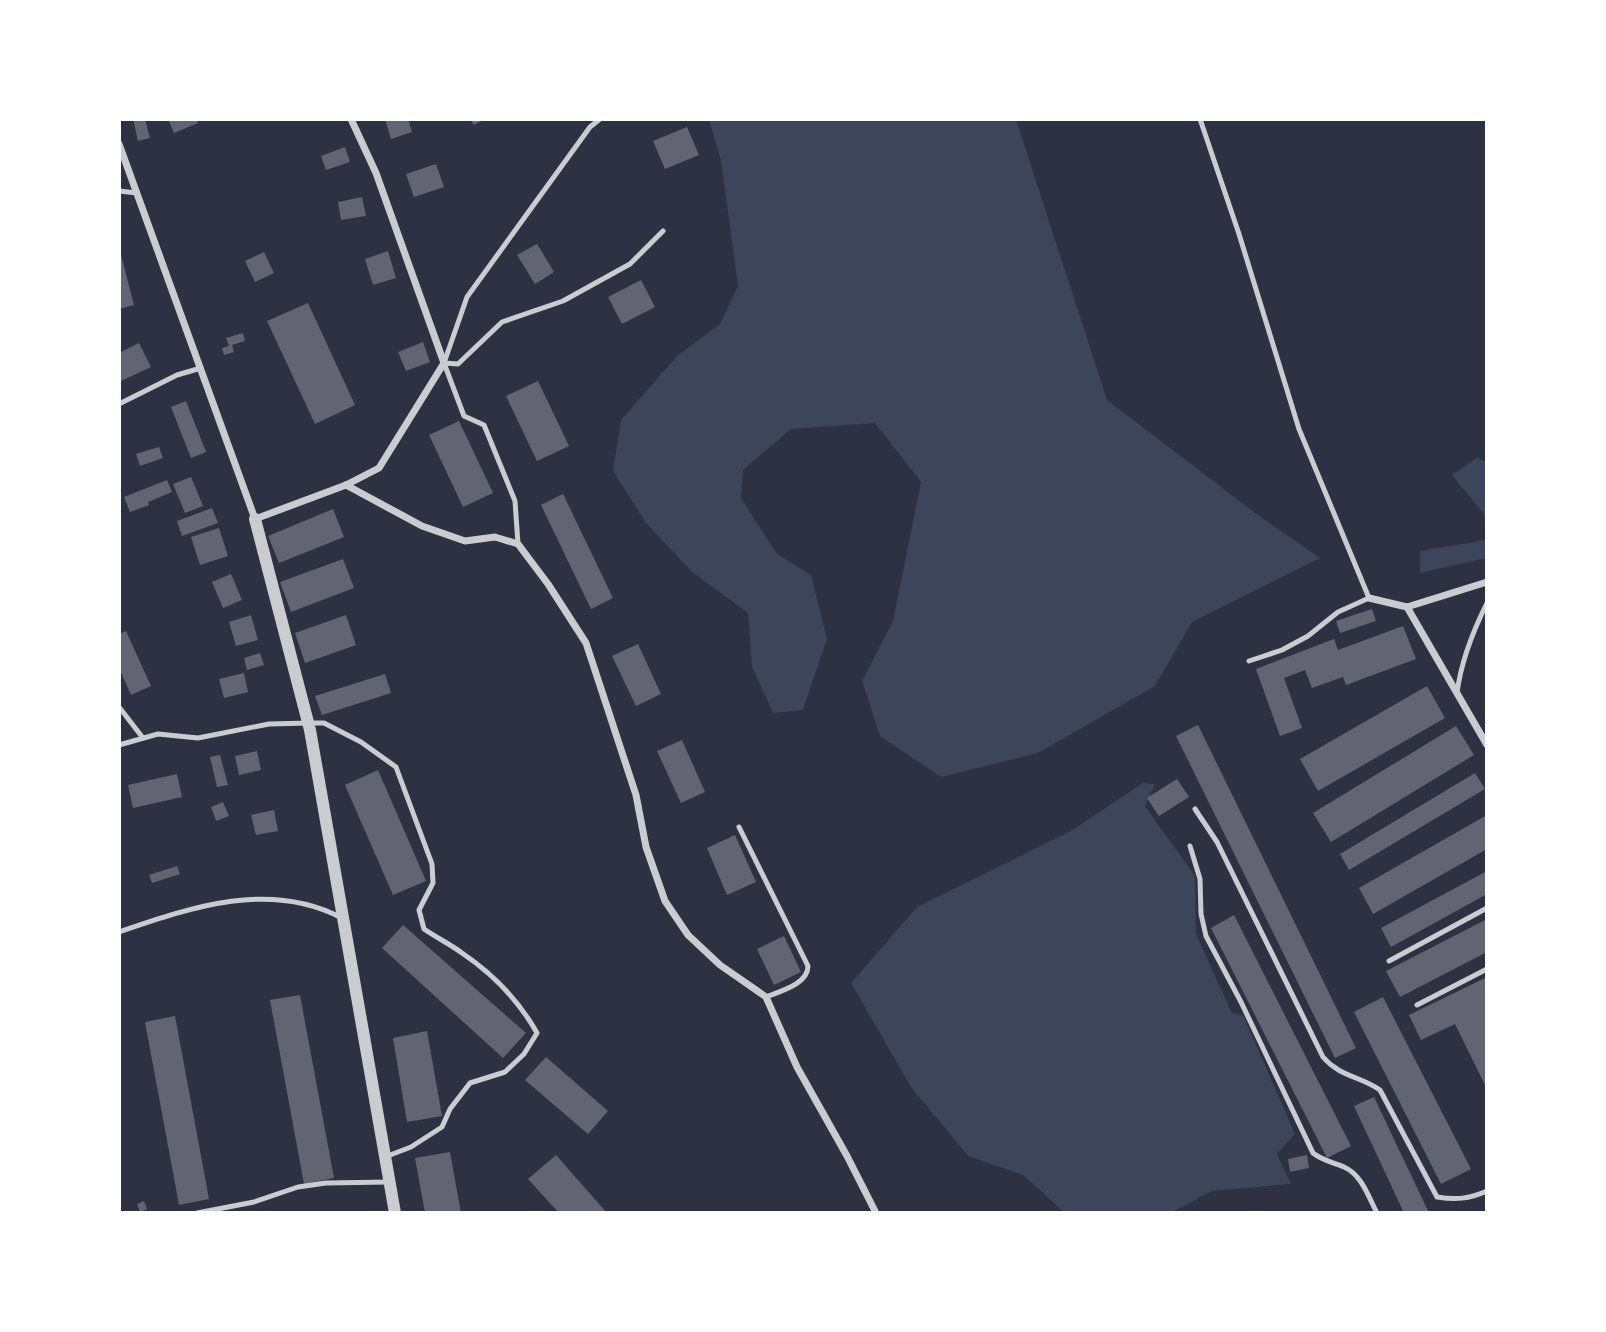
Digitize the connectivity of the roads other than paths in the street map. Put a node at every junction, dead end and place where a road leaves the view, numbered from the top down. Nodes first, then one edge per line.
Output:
1 (351, 119) edge
2 (600, 119) edge
3 (1200, 119) edge
4 (119, 144) edge
5 (119, 191) edge
6 (137, 192) junction
7 (663, 231) dead end
8 (444, 363) junction
9 (201, 368) junction
10 (119, 404) edge
11 (346, 485) junction
12 (255, 519) junction
13 (519, 544) junction
14 (1487, 582) edge
15 (1369, 598) junction
16 (1487, 603) edge
17 (1407, 607) junction
18 (1249, 661) dead end
19 (1457, 693) junction
20 (119, 707) edge
21 (309, 723) junction
22 (143, 738) junction
23 (119, 745) edge
24 (1487, 746) edge
25 (1195, 809) dead end
26 (739, 827) dead end
27 (1189, 846) dead end
28 (1487, 908) edge
29 (343, 919) junction
30 (119, 932) edge
31 (1389, 961) dead end
32 (1487, 969) edge
33 (766, 997) junction
34 (1417, 1005) dead end
35 (385, 1157) junction
36 (389, 1182) junction
37 (1487, 1191) edge
38 (197, 1213) edge
39 (395, 1213) edge
40 (876, 1213) edge
41 (1377, 1213) edge

1 - 8 street
2 - 8 lane
3 - 15 lane
4 - 6 street
5 - 6 lane
6 - 9 street
7 - 8 lane
8 - 11 street
8 - 13 lane
9 - 10 lane
9 - 12 street
11 - 12 street
11 - 13 street
12 - 21 street
13 - 33 street
14 - 17 street
15 - 17 street
15 - 18 lane
16 - 19 lane
17 - 19 street
19 - 24 street
20 - 22 lane
21 - 22 lane
21 - 29 street
21 - 35 lane
22 - 23 lane
25 - 37 lane
26 - 33 lane
27 - 41 lane
28 - 31 lane
29 - 30 lane
29 - 35 street
32 - 34 lane
33 - 40 street
35 - 36 street
36 - 38 lane
36 - 39 street

